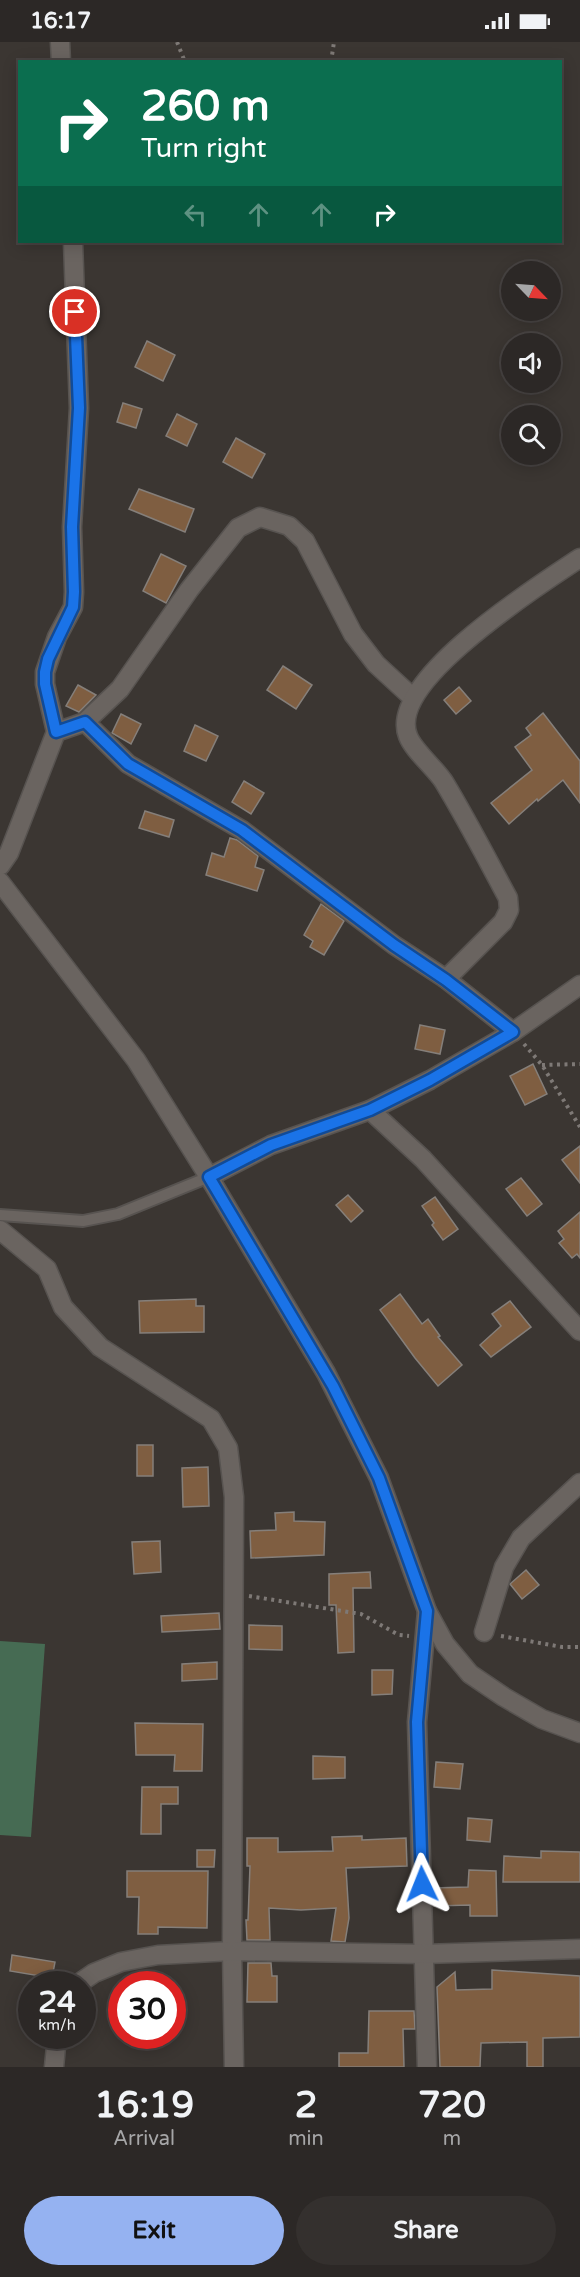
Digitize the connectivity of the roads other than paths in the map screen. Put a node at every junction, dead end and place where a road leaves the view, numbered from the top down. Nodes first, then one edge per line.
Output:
1 (60, 42) edge
2 (61, 60) edge
3 (73, 243) edge
4 (580, 558) edge
5 (413, 698) junction
6 (85, 722) junction
7 (56, 732) junction
8 (0, 866) edge
9 (0, 882) edge
10 (446, 980) junction
11 (580, 985) edge
12 (513, 1032) junction
13 (370, 1110) junction
14 (209, 1177) junction
15 (0, 1215) edge
16 (0, 1230) edge
17 (580, 1331) edge
18 (580, 1483) edge
19 (427, 1611) junction
20 (484, 1632) road end
21 (580, 1733) edge
22 (580, 1949) edge
23 (232, 1951) junction
24 (423, 1954) junction
25 (96, 1972) edge
26 (56, 2049) edge
27 (54, 2067) edge
28 (234, 2067) edge
29 (428, 2067) edge

1 - 2 street
3 - 7 street
4 - 5 street
5 - 6 street
5 - 10 street
6 - 7 street
6 - 10 street
7 - 8 street
9 - 14 street
10 - 12 street
11 - 12 street
12 - 13 street
13 - 14 street
13 - 17 street
14 - 15 lane
14 - 19 street
16 - 23 street
18 - 20 street
19 - 21 street
19 - 24 street
22 - 24 street
23 - 24 street
23 - 25 street
23 - 28 street
24 - 29 street
26 - 27 street

